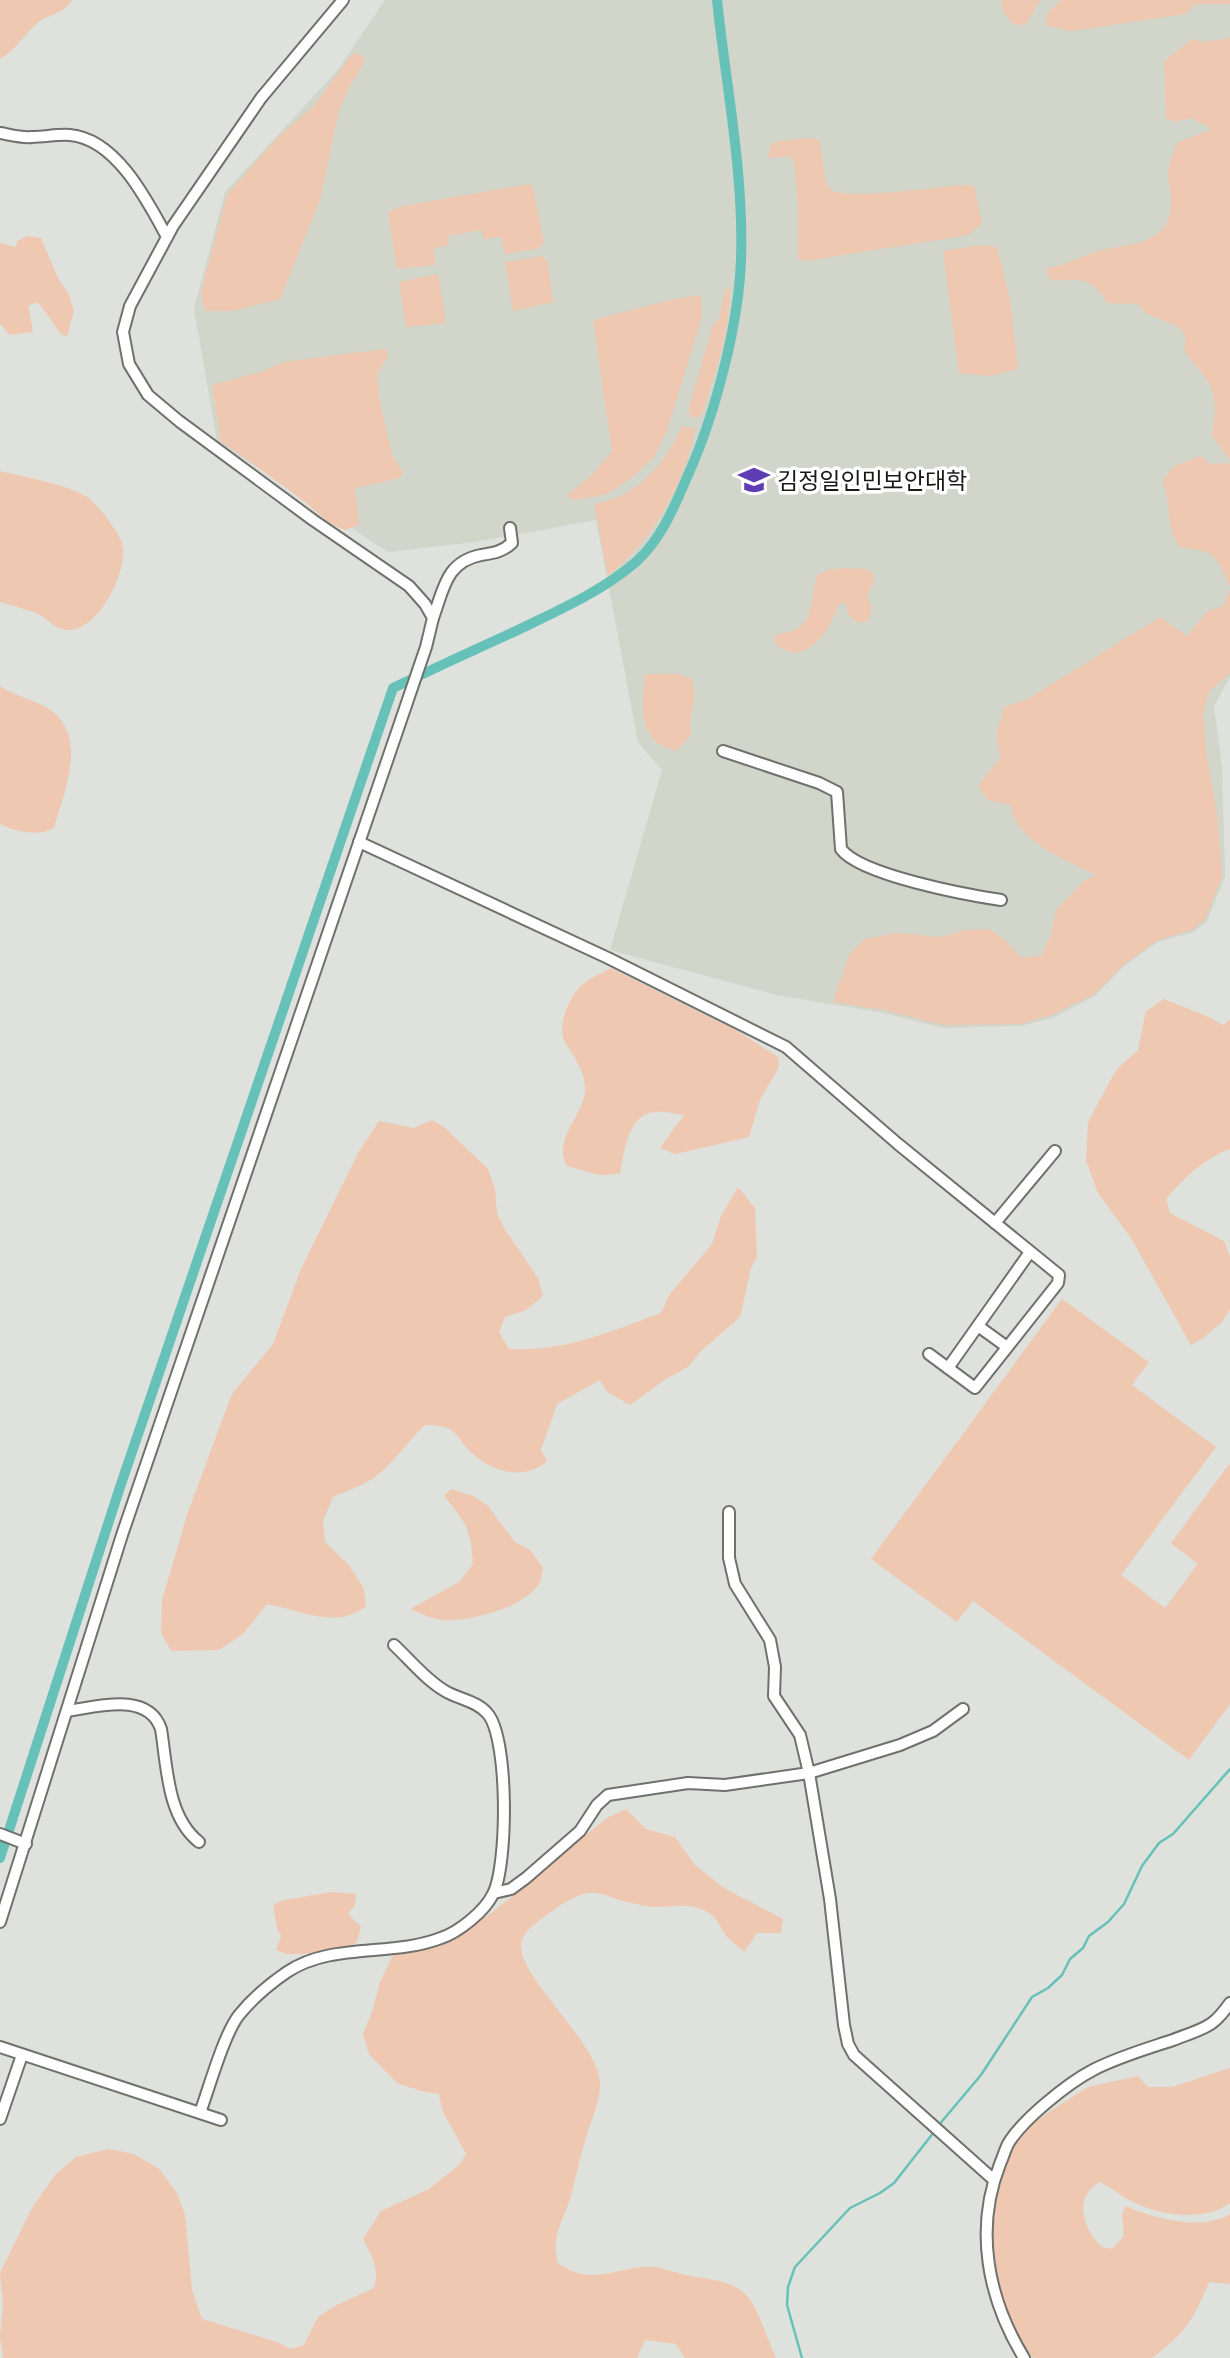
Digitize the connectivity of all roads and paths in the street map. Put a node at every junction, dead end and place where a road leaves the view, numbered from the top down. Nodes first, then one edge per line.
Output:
1 (343, 0) edge
2 (0, 133) edge
3 (167, 237) junction
4 (510, 528) dead end
5 (433, 618) junction
6 (723, 751) dead end
7 (359, 842) junction
8 (1001, 900) dead end
9 (1055, 1151) dead end
10 (995, 1223) junction
11 (1030, 1252) junction
12 (978, 1326) junction
13 (1007, 1347) junction
14 (929, 1354) dead end
15 (948, 1368) junction
16 (729, 1512) dead end
17 (394, 1645) dead end
18 (964, 1709) dead end
19 (67, 1711) junction
20 (809, 1773) junction
21 (0, 1835) edge
22 (23, 1842) junction
23 (199, 1842) dead end
24 (494, 1893) junction
25 (0, 1922) edge
26 (1230, 2003) edge
27 (0, 2047) edge
28 (22, 2054) junction
29 (200, 2113) junction
30 (0, 2119) edge
31 (220, 2120) dead end
32 (994, 2180) junction
33 (1024, 2358) edge

1 - 3 street
2 - 3 street
3 - 5 street
4 - 5 street
5 - 7 street
6 - 8 street
7 - 10 street
7 - 19 street
9 - 10 street
10 - 11 street
11 - 12 street
11 - 13 street
12 - 13 street
12 - 15 street
13 - 15 street
14 - 15 street
16 - 20 street
17 - 24 street
18 - 20 street
19 - 22 street
19 - 23 street
20 - 24 street
20 - 32 street
21 - 22 street
22 - 25 street
24 - 29 street
26 - 32 street
27 - 28 street
28 - 29 street
28 - 30 street
29 - 31 street
32 - 33 street

